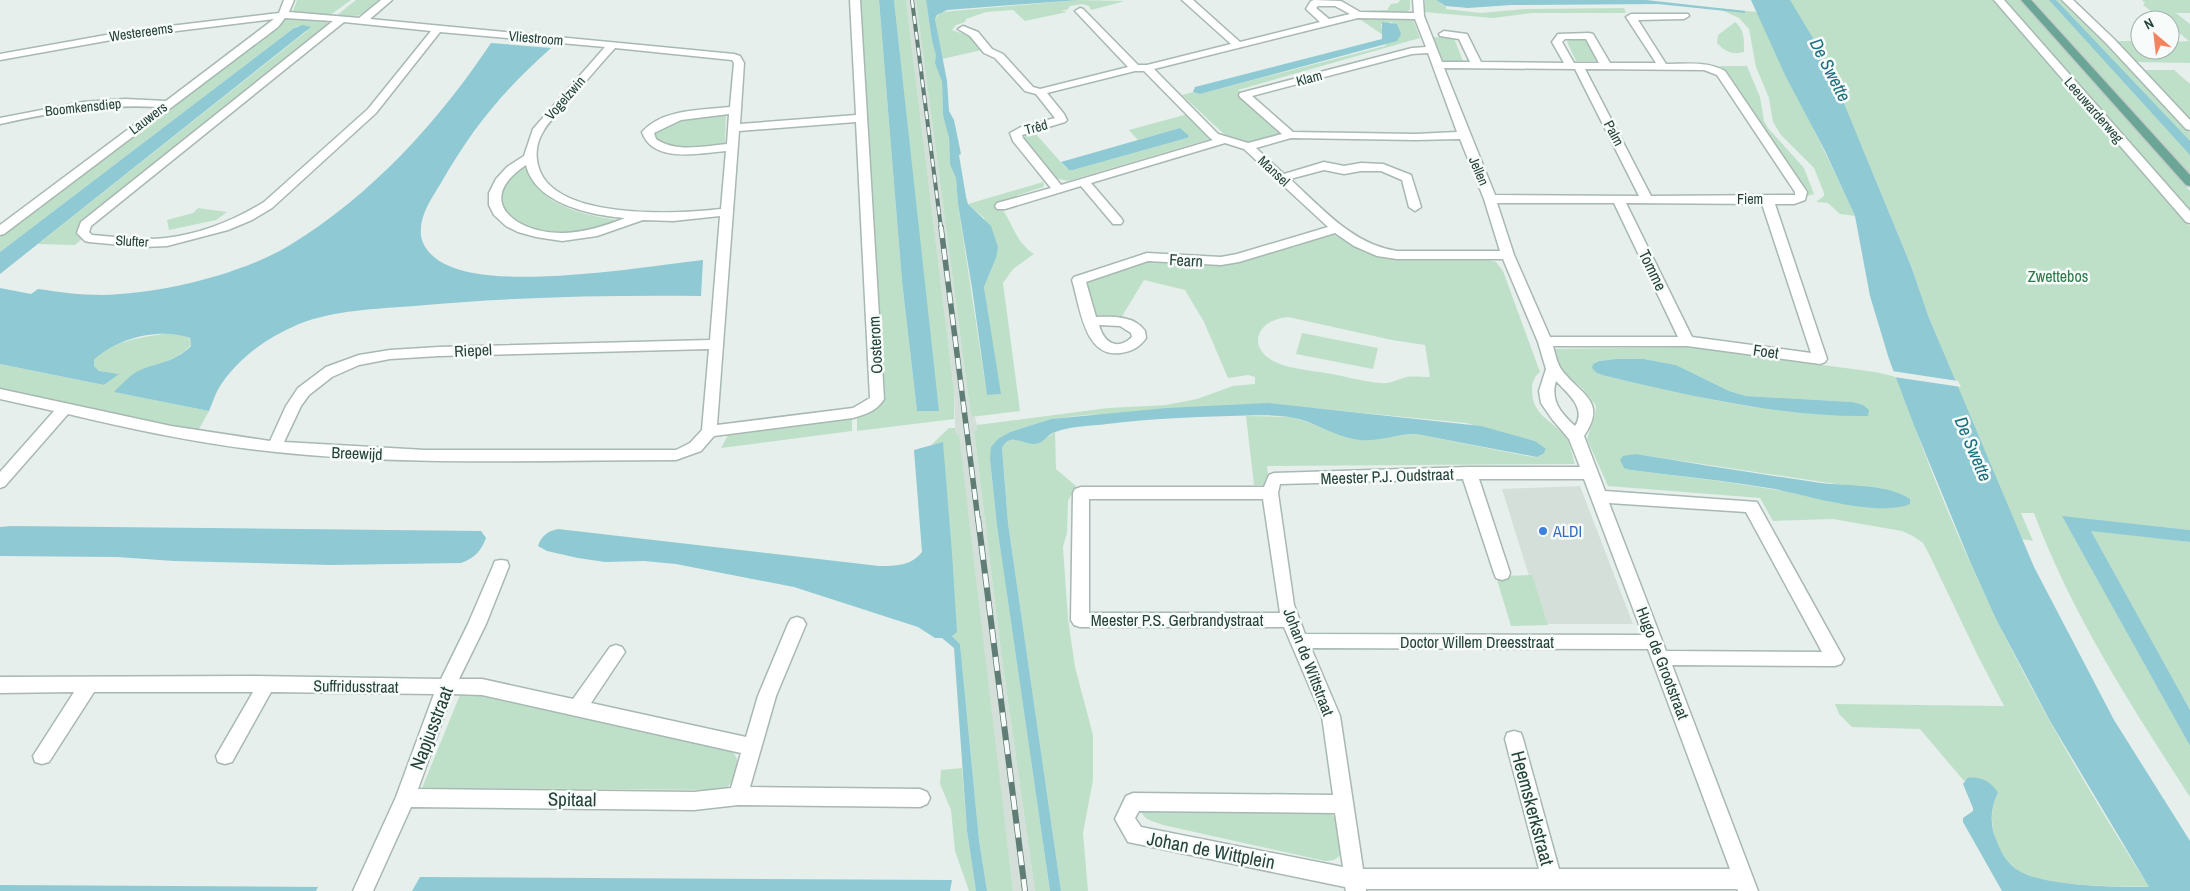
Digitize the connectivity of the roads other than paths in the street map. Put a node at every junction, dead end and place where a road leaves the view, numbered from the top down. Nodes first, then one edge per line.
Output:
1 (289, 0) edge
2 (387, 0) edge
3 (855, 0) edge
4 (1187, 0) edge
5 (1418, 0) edge
6 (1999, 0) edge
7 (2026, 0) edge
8 (2067, 0) edge
9 (1080, 11) dead end
10 (283, 15) junction
11 (1358, 15) junction
12 (1419, 16) junction
13 (1684, 16) dead end
14 (342, 19) junction
15 (361, 21) junction
16 (1328, 23) junction
17 (438, 28) junction
18 (963, 29) dead end
19 (1444, 34) dead end
20 (612, 45) junction
21 (1239, 46) junction
22 (1433, 50) junction
23 (0, 57) edge
24 (1439, 65) junction
25 (1477, 66) junction
26 (1607, 66) junction
27 (1662, 66) junction
28 (1575, 67) junction
29 (1141, 68) junction
30 (1040, 92) junction
31 (167, 104) junction
32 (734, 110) junction
33 (862, 118) junction
34 (0, 121) edge
35 (734, 128) junction
36 (2190, 128) edge
37 (1290, 135) junction
38 (1464, 135) junction
39 (1224, 140) junction
40 (732, 147) junction
41 (1248, 147) junction
42 (529, 158) junction
43 (1282, 178) junction
44 (1083, 181) junction
45 (2190, 182) edge
46 (1058, 189) junction
47 (1490, 199) junction
48 (1618, 199) junction
49 (1647, 199) junction
50 (1766, 199) junction
51 (1001, 206) dead end
52 (1415, 207) dead end
53 (726, 212) junction
54 (641, 216) junction
55 (2190, 219) edge
56 (1117, 221) dead end
57 (1337, 228) junction
58 (0, 231) edge
59 (1508, 255) junction
60 (1091, 321) dead end
61 (1687, 340) junction
62 (1544, 342) junction
63 (716, 344) junction
64 (1553, 368) junction
65 (0, 394) edge
66 (65, 408) junction
67 (709, 431) junction
68 (1576, 436) junction
69 (274, 447) junction
70 (1469, 473) junction
71 (1590, 474) junction
72 (0, 482) edge
73 (1270, 493) junction
74 (1600, 497) junction
75 (501, 566) dead end
76 (1502, 573) dead end
77 (1290, 620) junction
78 (797, 624) dead end
79 (1299, 641) junction
80 (1658, 650) junction
81 (616, 652) dead end
82 (0, 685) edge
83 (266, 685) junction
84 (88, 686) junction
85 (446, 687) junction
86 (577, 709) junction
87 (1514, 739) dead end
88 (752, 747) junction
89 (42, 756) dead end
90 (226, 756) dead end
91 (738, 796) junction
92 (404, 798) junction
93 (920, 798) dead end
94 (1344, 804) junction
95 (1552, 878) junction
96 (1355, 885) edge
97 (1746, 885) edge
98 (363, 891) edge

1 - 10 street, Lauwers
2 - 15 street
3 - 33 street, Oosterom
4 - 21 street
5 - 12 street, Jellen
6 - 55 street, Leeuwarderweg
7 - 45 main road, Leeuwarderweg
8 - 36 street
9 - 29 street
10 - 14 street, Vliestroom
10 - 23 street, Westereems
10 - 31 street, Lauwers
11 - 12 street
11 - 16 street
11 - 16 street
12 - 22 street, Jellen
13 - 27 street
14 - 15 street, Vliestroom
14 - 17 street, Slufter
15 - 17 street, Vliestroom
16 - 21 street
17 - 20 street, Vliestroom
18 - 30 street, Trêd
19 - 25 street
20 - 32 street, Vliestroom
20 - 42 street, Vogelzwin
21 - 29 street
22 - 24 street, Jellen
22 - 37 street, Klam
24 - 25 street, Fiem
24 - 38 street, Jellen
25 - 28 street, Fiem
26 - 27 street, Fiem
26 - 28 street, Fiem
26 - 28 street
27 - 50 street, Fiem
28 - 49 street, Palm
29 - 30 street, Trêd
29 - 39 street, Mansel
30 - 46 street, Trêd
31 - 34 street, Boomkensdiep
31 - 58 street, Lauwers
32 - 35 street, Vliestroom
32 - 40 street
33 - 35 street
33 - 67 street, Oosterom
35 - 40 street, Vliestroom
37 - 38 street
37 - 41 street
38 - 47 street, Jellen
39 - 41 street, Mansel
39 - 44 street
40 - 53 street, Vliestroom
41 - 43 street, Mansel
42 - 54 street
42 - 54 street
43 - 52 street
43 - 57 street, Mansel
44 - 46 street
44 - 56 street
46 - 51 street
47 - 48 street, Fiem
47 - 59 street, Jellen
48 - 49 street, Fiem
48 - 61 street, Tomme
49 - 50 street, Fiem
50 - 61 street, Foet
53 - 54 street
53 - 63 street, Vliestroom
57 - 59 street, Mansel
57 - 60 street, Fearn
59 - 62 street, Jellen
61 - 62 street, Foet
62 - 64 street
63 - 67 street, Vliestroom
63 - 69 street, Riepel
64 - 68 street, Hugo de Grootstraat
64 - 68 street
65 - 66 street, Breewijd
66 - 69 street, Breewijd
66 - 72 street
67 - 69 street, Breewijd
68 - 71 street, Hugo de Grootstraat
70 - 71 street
70 - 73 street, Meester P.J. Oudstraat
70 - 76 street, Meester P.J. Oudstraat
71 - 74 street, Hugo de Grootstraat
73 - 77 street, Johan de Wittstraat
73 - 77 street, Meester P.S. Gerbrandystraat
74 - 80 street, Hugo de Grootstraat
74 - 80 street, Doctor Willem Dreesstraat
75 - 85 street, Napjusstraat
77 - 79 street, Johan de Wittstraat
78 - 88 street
79 - 80 street, Doctor Willem Dreesstraat
79 - 94 street, Johan de Wittstraat
80 - 97 street, Hugo de Grootstraat
81 - 86 street
82 - 84 street, Suffridusstraat
83 - 84 street, Suffridusstraat
83 - 85 street, Suffridusstraat
83 - 90 street
84 - 89 street
85 - 86 street
85 - 92 street, Napjusstraat
86 - 88 street
87 - 95 street, Heemskerkstraat
88 - 91 street
91 - 92 street, Spitaal
91 - 93 street, Spitaal
92 - 98 street, Napjusstraat
94 - 96 street, Johan de Wittstraat
94 - 96 street, Johan de Wittplein
95 - 96 street
95 - 97 street

